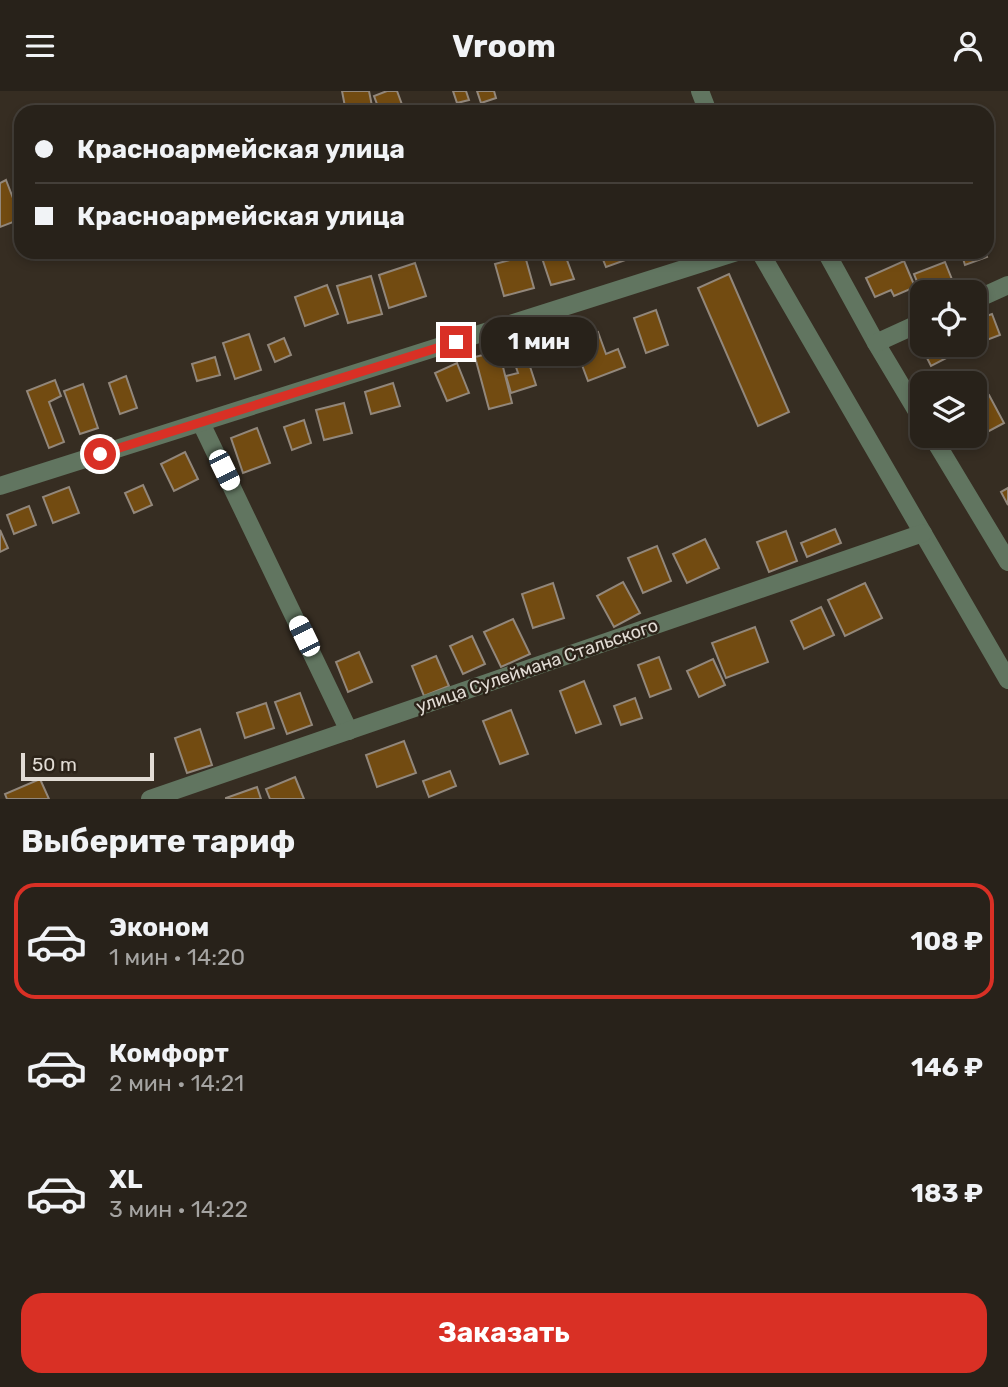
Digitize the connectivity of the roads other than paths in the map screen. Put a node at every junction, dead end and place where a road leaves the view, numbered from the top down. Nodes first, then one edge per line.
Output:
1 (715, 259) edge
2 (764, 259) edge
3 (830, 259) edge
4 (1008, 285) edge
5 (987, 295) edge
6 (910, 328) edge
7 (876, 343) junction
8 (910, 400) edge
9 (201, 423) junction
10 (939, 448) edge
11 (0, 486) edge
12 (923, 533) junction
13 (1008, 562) edge
14 (1008, 680) edge
15 (349, 731) junction
16 (150, 799) edge

1 - 9 street
2 - 12 street
3 - 7 street
4 - 5 street
6 - 7 street
7 - 8 street
9 - 11 street
9 - 15 street
10 - 13 street
12 - 14 street
12 - 15 street, улица Сулеймана Стальского
15 - 16 street, улица Сулеймана Стальского

